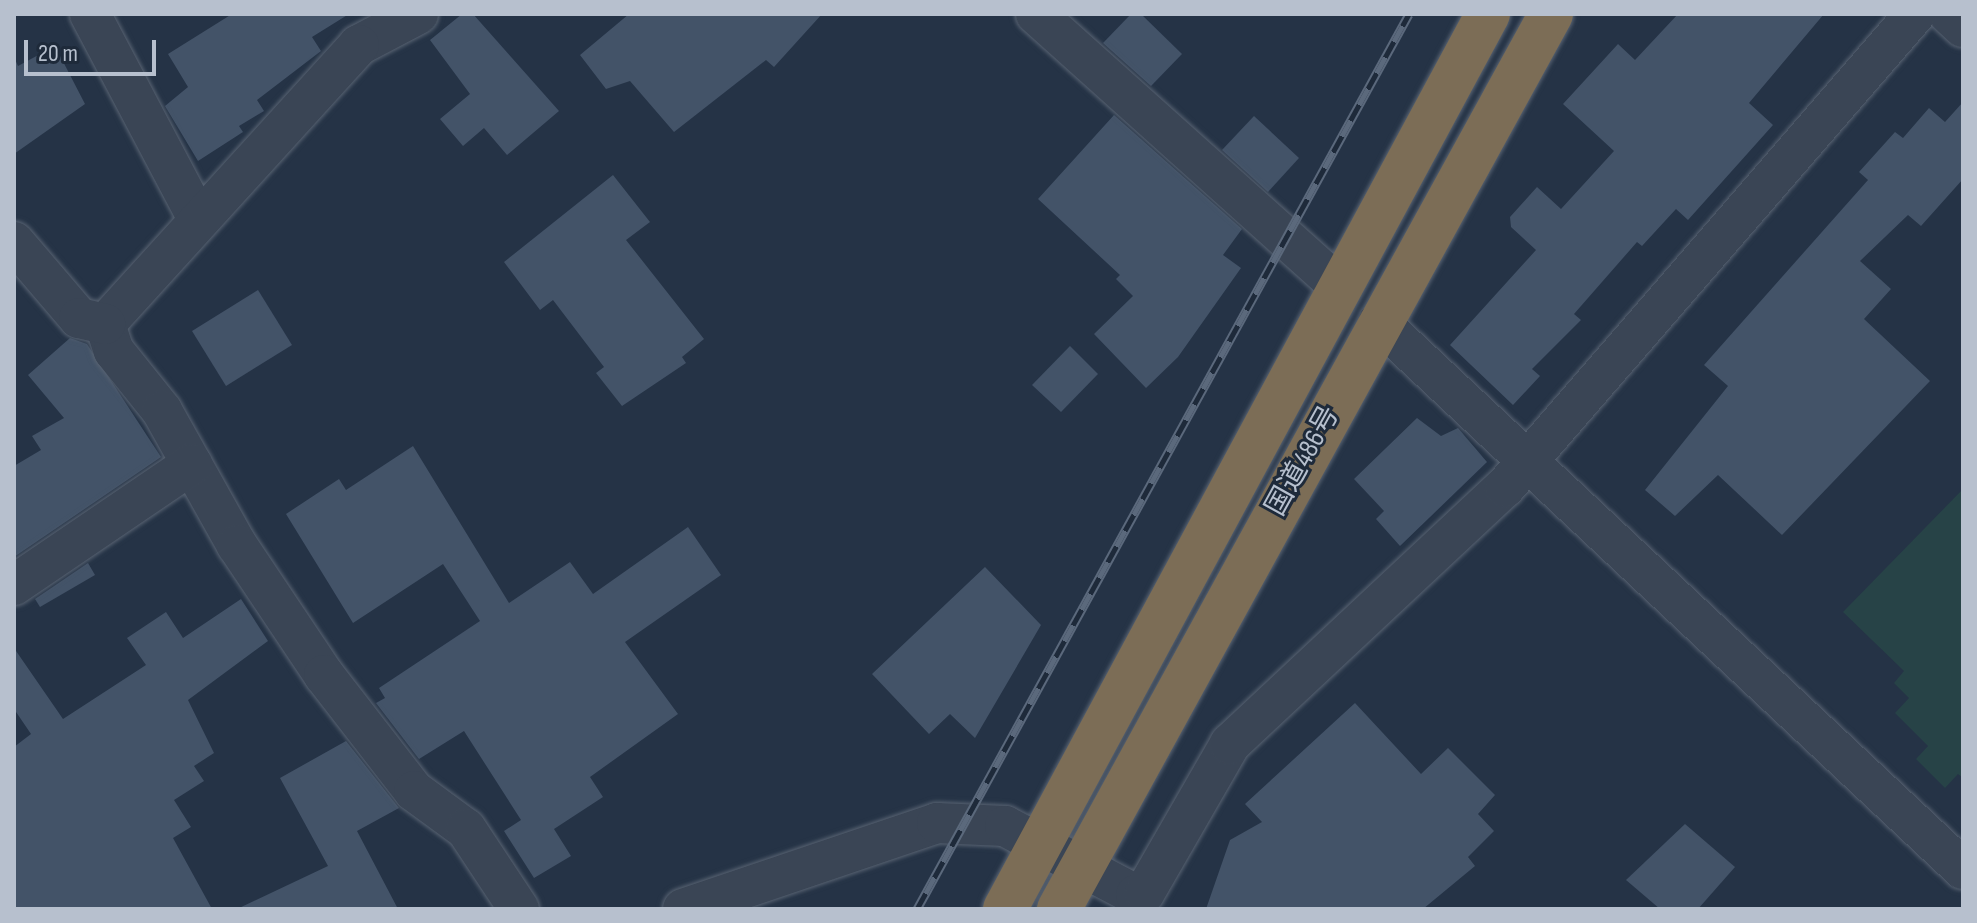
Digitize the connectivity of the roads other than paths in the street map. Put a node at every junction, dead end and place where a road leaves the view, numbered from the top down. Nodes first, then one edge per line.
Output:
1 (90, 14) edge
2 (418, 14) edge
3 (1036, 14) edge
4 (1488, 14) edge
5 (1551, 14) edge
6 (1915, 14) edge
7 (1949, 14) edge
8 (1963, 27) edge
9 (198, 219) junction
10 (14, 242) edge
11 (1338, 285) junction
12 (1379, 322) junction
13 (105, 324) junction
14 (1525, 457) junction
15 (192, 464) junction
16 (14, 585) edge
17 (1042, 843) junction
18 (1084, 863) junction
19 (1963, 869) edge
20 (519, 909) edge
21 (683, 909) edge
22 (1005, 909) edge
23 (1059, 909) edge

1 - 9 street
2 - 9 street
3 - 11 street
4 - 11 highway, 国道486号
5 - 12 highway, 国道486号
6 - 14 street
7 - 8 street
9 - 13 street
10 - 13 street
11 - 17 highway, 国道486号
12 - 14 street
12 - 18 highway, 国道486号
13 - 15 street
14 - 18 street
14 - 19 street
15 - 16 street
15 - 20 street
17 - 18 street
17 - 21 street
17 - 22 highway, 国道486号
18 - 23 highway, 国道486号

